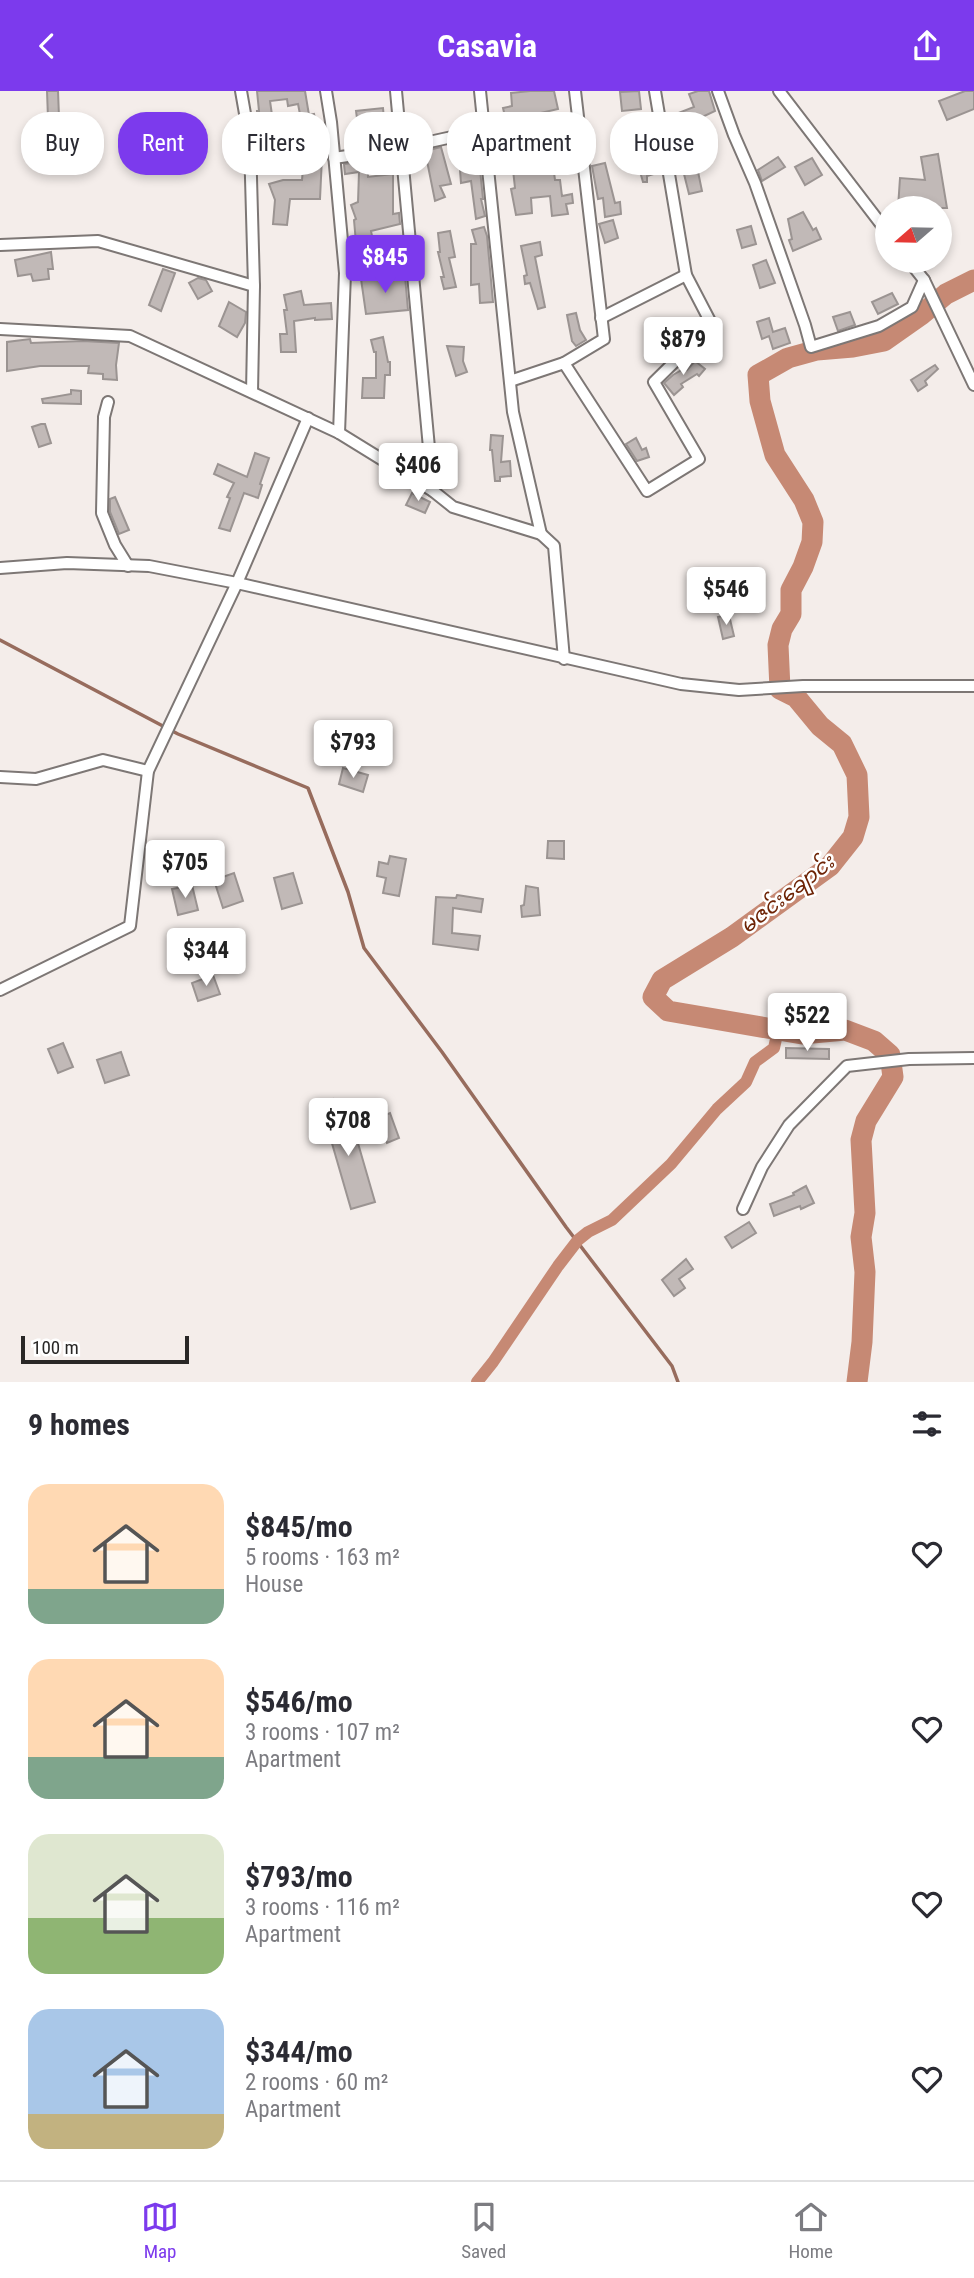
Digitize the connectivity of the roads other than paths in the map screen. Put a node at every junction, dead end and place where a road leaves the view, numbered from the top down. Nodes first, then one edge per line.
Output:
1 (241, 91) edge
2 (326, 91) edge
3 (396, 91) edge
4 (480, 91) edge
5 (575, 91) edge
6 (656, 91) edge
7 (718, 91) edge
8 (779, 91) edge
9 (398, 112) edge
10 (482, 112) edge
11 (344, 156) edge
12 (334, 157) junction
13 (404, 175) edge
14 (489, 175) edge
15 (875, 216) edge
16 (0, 245) edge
17 (919, 273) edge
18 (686, 275) junction
19 (924, 279) junction
20 (254, 286) junction
21 (601, 318) junction
22 (0, 329) edge
23 (564, 363) junction
24 (510, 381) junction
25 (974, 385) edge
26 (252, 392) junction
27 (108, 402) dead end
28 (309, 418) junction
29 (339, 433) junction
30 (433, 491) junction
31 (541, 534) junction
32 (1, 565) edge
33 (128, 566) junction
34 (237, 583) junction
35 (564, 659) junction
36 (974, 686) edge
37 (148, 771) junction
38 (0, 777) edge
39 (0, 989) edge
40 (974, 1058) edge
41 (743, 1209) dead end

1 - 20 street
2 - 12 street
3 - 9 street
4 - 10 street
5 - 21 street
6 - 18 street
7 - 19 street
8 - 15 street
11 - 12 street
12 - 29 street
13 - 30 street
14 - 24 street
16 - 20 street
17 - 19 street
18 - 21 street
18 - 23 street
19 - 25 street
20 - 26 street
21 - 23 street
22 - 26 street
23 - 24 street
24 - 31 street
26 - 28 street
27 - 33 street
28 - 29 street
28 - 34 street
29 - 30 street
30 - 31 street
31 - 35 street
32 - 33 street
33 - 34 street
34 - 35 street
34 - 37 street
35 - 36 street
37 - 38 street
37 - 39 street
40 - 41 street

